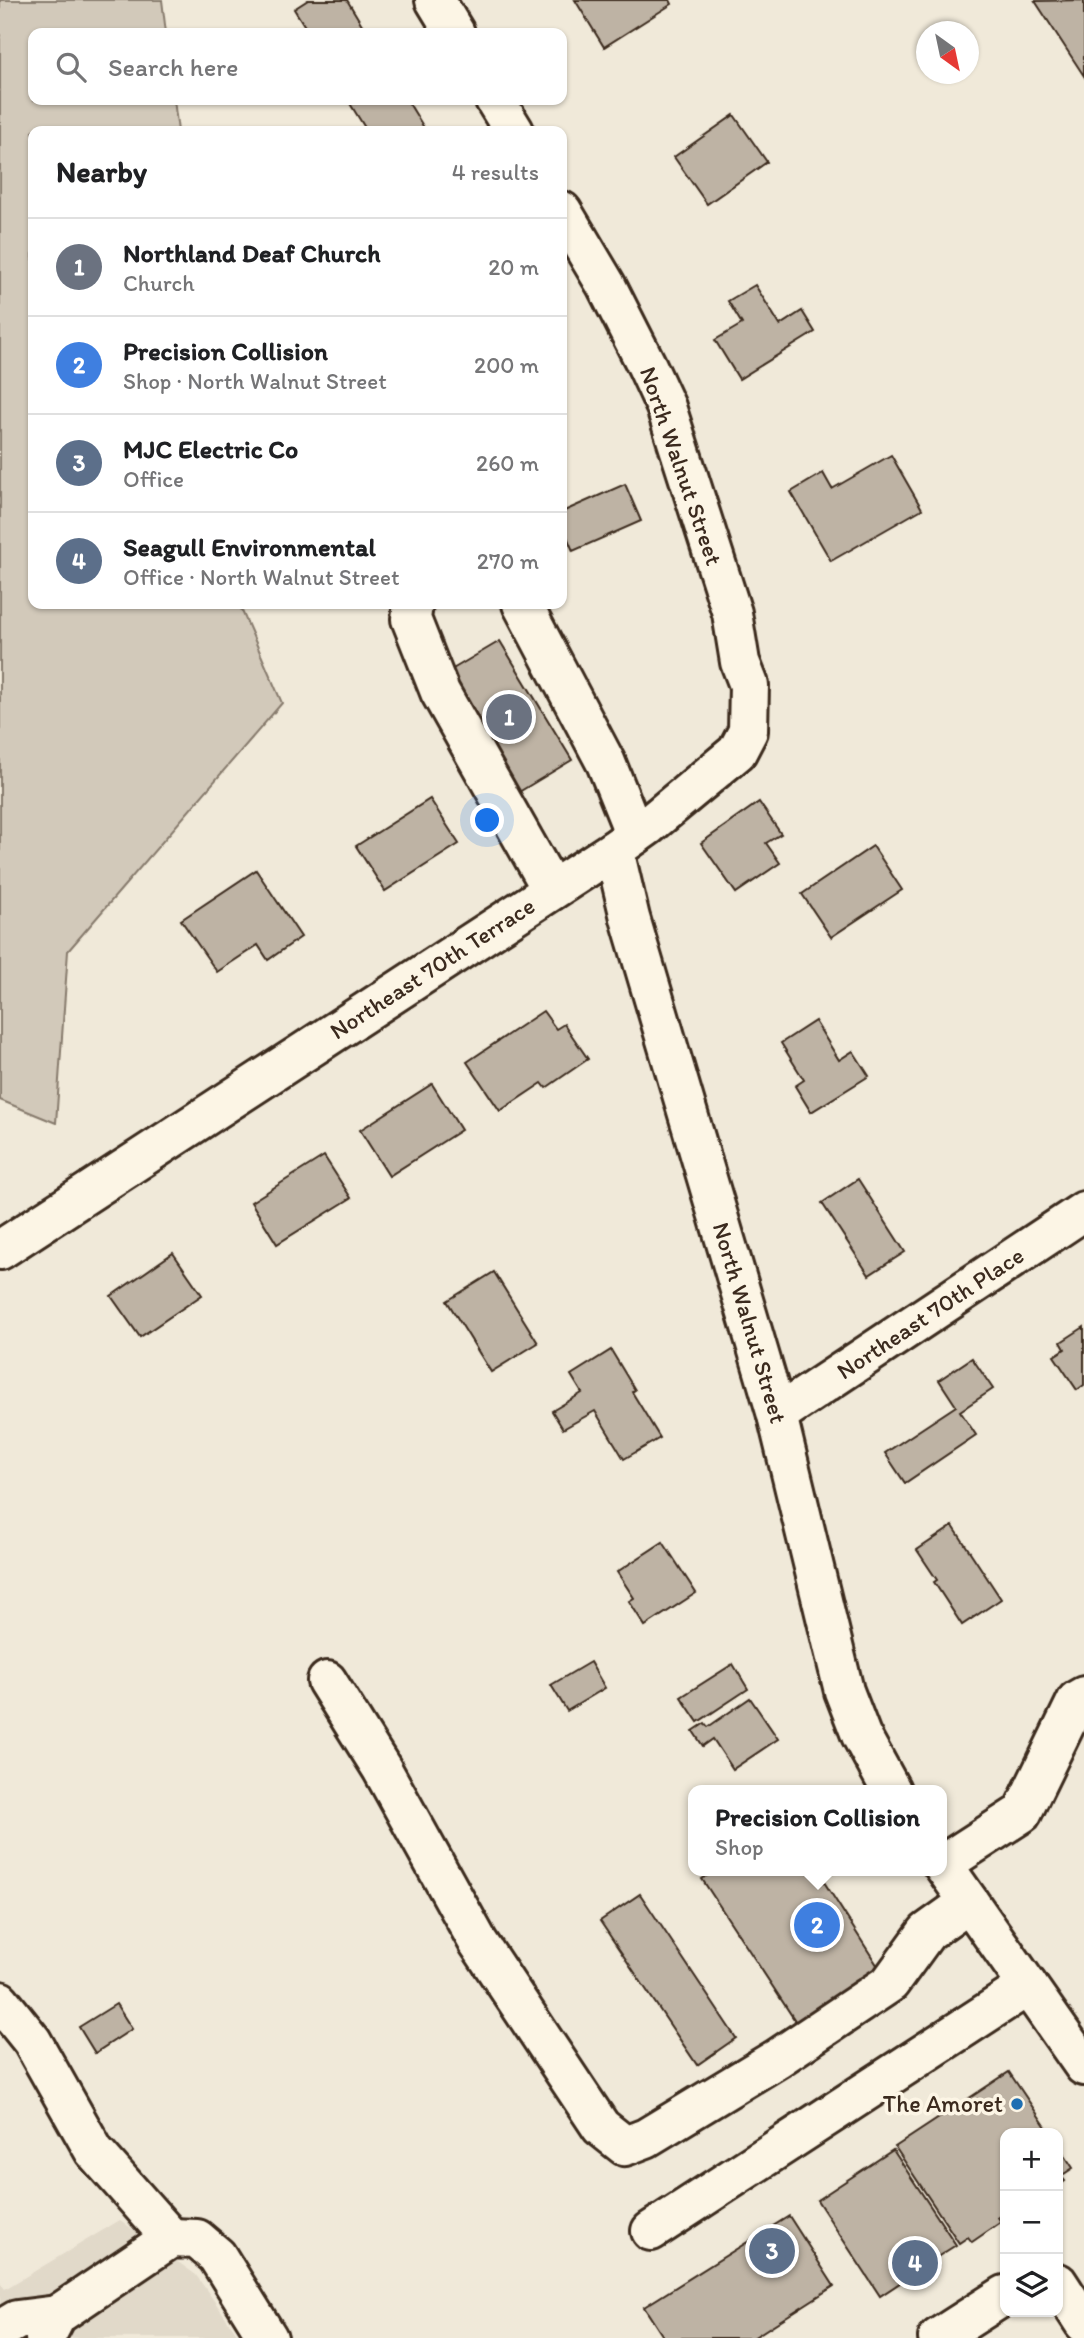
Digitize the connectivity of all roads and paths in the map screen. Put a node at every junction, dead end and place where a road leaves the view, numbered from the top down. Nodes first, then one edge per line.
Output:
1 (435, 0) edge
2 (452, 28) edge
3 (498, 105) edge
4 (511, 126) edge
5 (567, 219) edge
6 (412, 609) edge
7 (525, 609) edge
8 (732, 613) joint
9 (625, 843) junction
10 (552, 890) junction
11 (1084, 1211) edge
12 (0, 1250) edge
13 (777, 1415) junction
14 (327, 1681) dead end
15 (1084, 1696) edge
16 (888, 1785) edge
17 (947, 1860) edge
18 (947, 1870) edge
19 (969, 1902) junction
20 (1028, 1986) junction
21 (0, 2001) edge
22 (1082, 2058) edge
23 (651, 2231) dead end
24 (171, 2238) junction
25 (1063, 2291) edge
26 (1000, 2298) edge
27 (1084, 2323) edge
28 (0, 2330) edge
29 (58, 2330) edge
30 (268, 2338) edge
31 (938, 2338) edge

1 - 2 street
3 - 4 street
5 - 8 street, North Walnut Street
6 - 10 street
7 - 9 street, North Walnut Street
8 - 9 street, Northeast 70th Terrace
9 - 10 street, Northeast 70th Terrace
9 - 13 street, North Walnut Street
10 - 12 street, Northeast 70th Terrace
11 - 13 street, Northeast 70th Place
13 - 16 street, North Walnut Street
14 - 19 street
15 - 17 street
18 - 19 street
19 - 20 street
20 - 22 street
20 - 23 street
21 - 24 street
24 - 29 street
24 - 30 street
25 - 27 street
26 - 31 street
28 - 29 street

